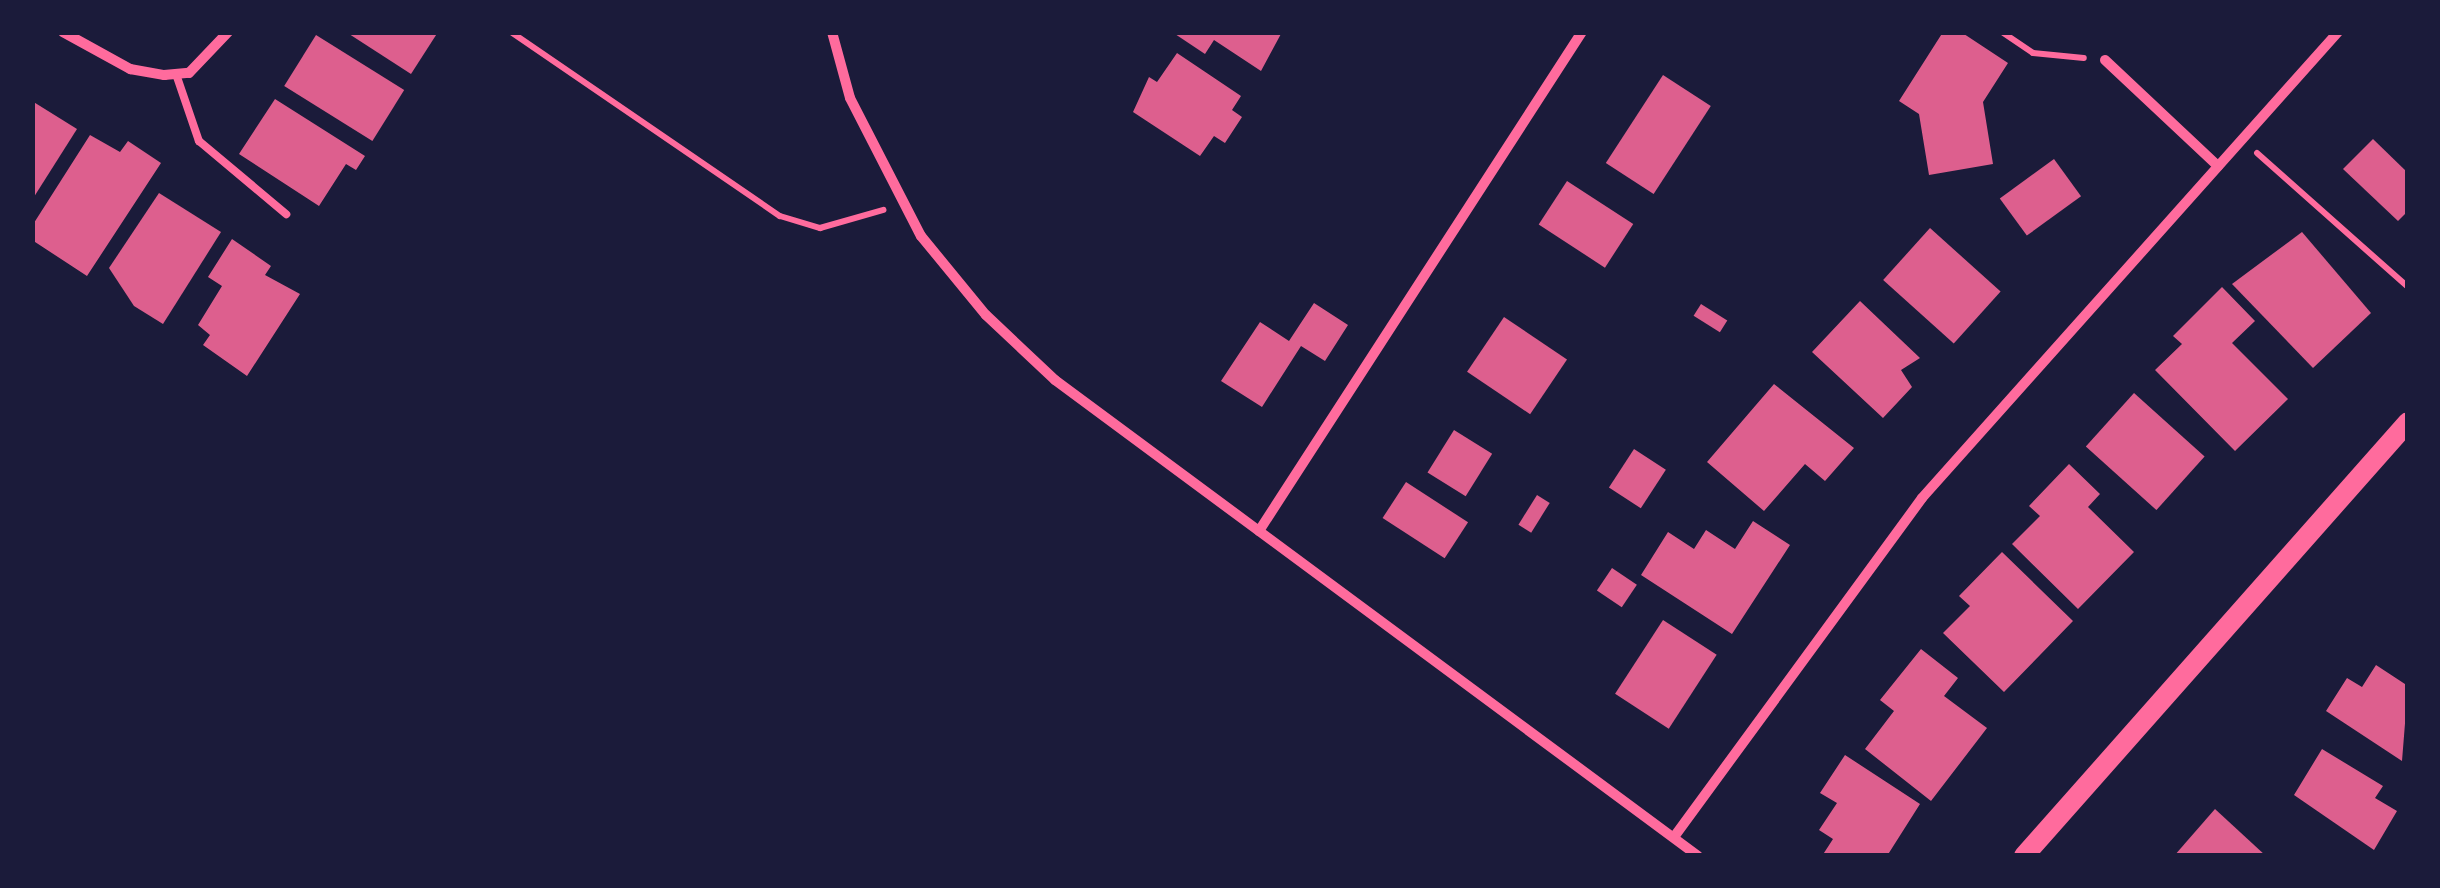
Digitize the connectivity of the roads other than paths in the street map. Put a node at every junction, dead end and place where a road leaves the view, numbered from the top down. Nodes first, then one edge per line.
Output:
1 (63, 32) edge
2 (228, 32) edge
3 (832, 32) edge
4 (1582, 32) edge
5 (2338, 32) edge
6 (2105, 60) road end
7 (176, 74) junction
8 (2218, 166) junction
9 (286, 214) dead end
10 (2408, 422) edge
11 (1259, 532) junction
12 (1674, 837) junction
13 (1698, 856) edge
14 (2024, 856) edge

1 - 7 street
2 - 7 street
3 - 11 street
4 - 11 street
5 - 8 street
6 - 8 street
7 - 9 lane
8 - 12 street
10 - 14 main road
11 - 12 street
12 - 13 street

